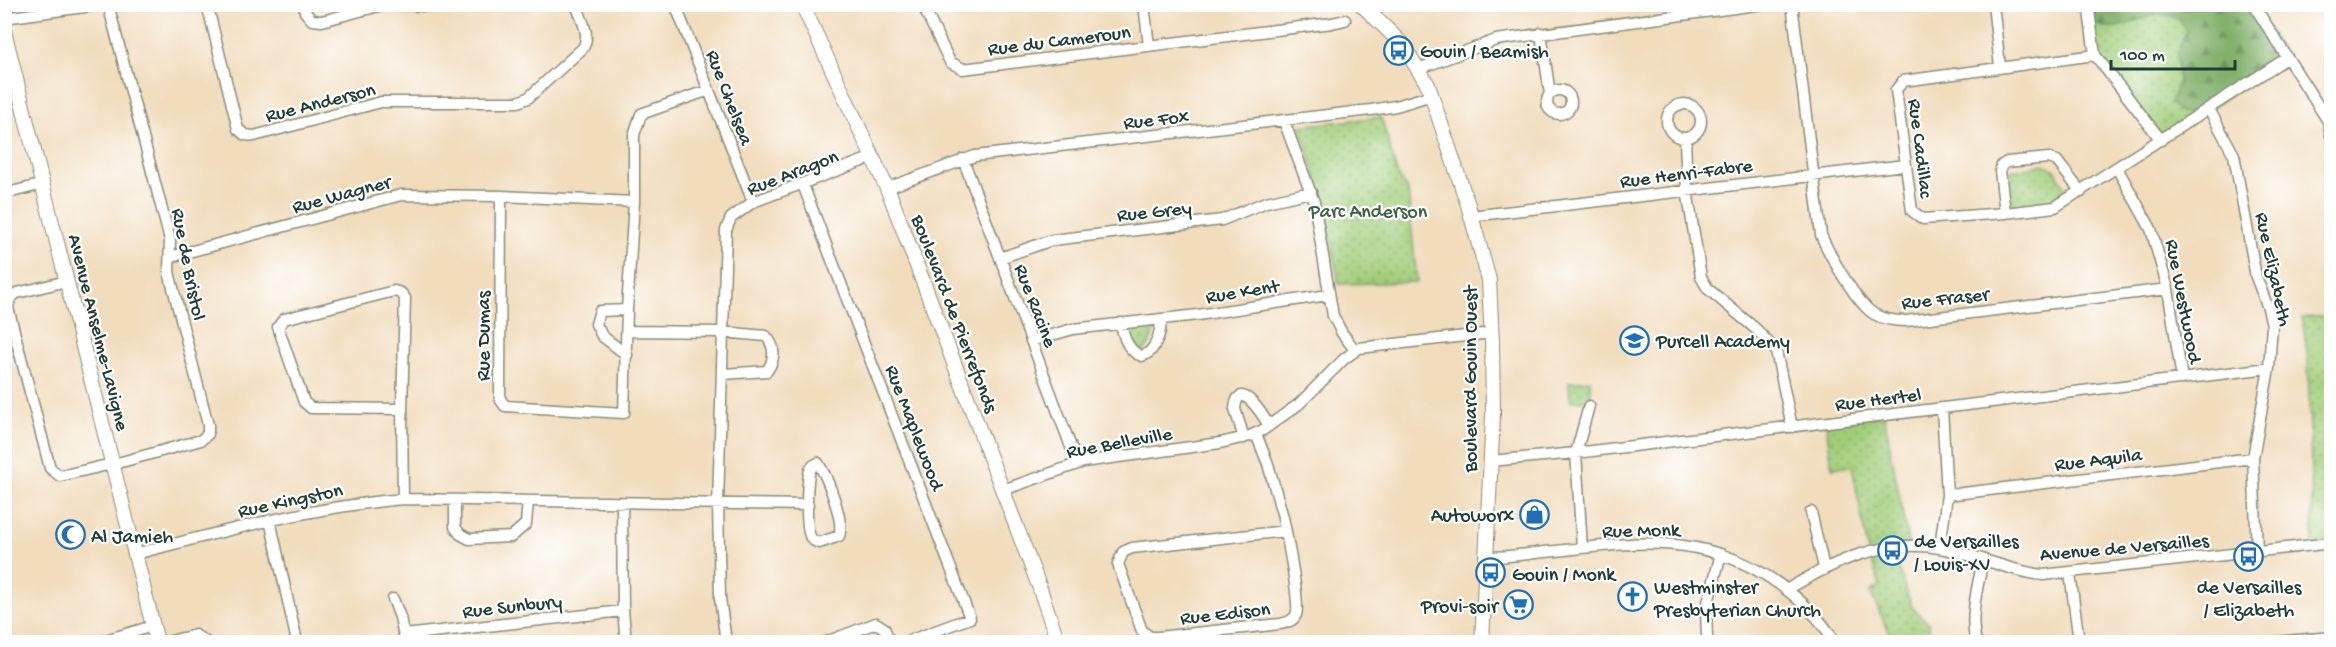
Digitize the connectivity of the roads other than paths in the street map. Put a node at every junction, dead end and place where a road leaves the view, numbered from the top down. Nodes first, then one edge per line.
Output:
1 (107, 4) edge
2 (207, 4) edge
3 (304, 4) edge
4 (467, 4) edge
5 (576, 4) edge
6 (675, 4) edge
7 (802, 4) edge
8 (922, 4) edge
9 (1144, 4) edge
10 (1764, 4) edge
11 (1792, 4) edge
12 (1993, 4) edge
13 (2088, 4) edge
14 (2253, 4) edge
15 (1371, 8) edge
16 (4, 18) edge
17 (1345, 20) dead end
18 (4, 31) edge
19 (1541, 33) junction
20 (1149, 46) junction
21 (2095, 55) junction
22 (2288, 58) junction
23 (2000, 68) junction
24 (1418, 69) junction
25 (709, 90) junction
26 (1550, 94) dead end
27 (1432, 95) junction
28 (2209, 109) junction
29 (1284, 122) junction
30 (2331, 135) edge
31 (1685, 138) dead end
32 (2161, 140) junction
33 (873, 157) junction
34 (963, 159) junction
35 (1905, 165) junction
36 (2117, 168) junction
37 (1813, 175) junction
38 (43, 184) junction
39 (803, 185) junction
40 (886, 188) junction
41 (1687, 189) junction
42 (1311, 192) junction
43 (2081, 192) junction
44 (4, 194) edge
45 (501, 196) junction
46 (634, 202) junction
47 (753, 202) junction
48 (2005, 213) junction
49 (1471, 216) junction
50 (170, 257) junction
51 (1000, 258) junction
52 (67, 281) junction
53 (2168, 289) junction
54 (1328, 295) junction
55 (627, 310) junction
56 (1161, 319) junction
57 (1121, 323) junction
58 (627, 331) junction
59 (722, 332) junction
60 (1492, 333) junction
61 (1031, 341) junction
62 (1355, 350) junction
63 (627, 356) junction
64 (2269, 368) junction
65 (723, 374) junction
66 (2182, 379) junction
67 (1589, 406) dead end
68 (1942, 408) junction
69 (402, 409) junction
70 (1269, 426) junction
71 (1792, 427) junction
72 (1256, 434) junction
73 (1244, 438) junction
74 (1576, 453) junction
75 (2253, 458) junction
76 (1491, 461) junction
77 (113, 464) junction
78 (1077, 464) junction
79 (1003, 490) junction
80 (1947, 495) junction
81 (403, 499) junction
82 (455, 500) junction
83 (528, 501) junction
84 (622, 503) junction
85 (718, 505) junction
86 (808, 505) junction
87 (1811, 512) dead end
88 (270, 520) junction
89 (1286, 531) junction
90 (2331, 543) edge
91 (1582, 548) junction
92 (1940, 548) junction
93 (2257, 551) junction
94 (135, 554) junction
95 (1721, 554) junction
96 (1485, 557) junction
97 (1983, 560) junction
98 (1824, 568) junction
99 (2070, 573) junction
100 (1788, 589) junction
101 (393, 599) dead end
102 (623, 611) junction
103 (153, 626) junction
104 (2331, 637) edge
105 (405, 639) edge
106 (1708, 641) edge
107 (99, 642) edge
108 (157, 642) edge
109 (166, 642) edge
110 (206, 642) edge
111 (297, 642) edge
112 (626, 642) edge
113 (726, 642) edge
114 (826, 642) edge
115 (890, 642) edge
116 (906, 642) edge
117 (1058, 642) edge
118 (1482, 642) edge
119 (1835, 642) edge
120 (1976, 642) edge
121 (2079, 642) edge
122 (2275, 642) edge

1 - 16 street
1 - 50 street, Rue de Bristol
2 - 5 street, Rue Anderson
3 - 4 street
6 - 25 street, Rue Chelsea
7 - 33 street, Boulevard de Pierrefonds
8 - 20 street, Rue du Cameroun
9 - 20 street
10 - 19 street
11 - 37 street, Rue Fraser
12 - 23 street
13 - 21 street
14 - 22 street
15 - 24 street, Boulevard Gouin Ouest
17 - 20 street, Rue du Cameroun
18 - 38 street, Avenue Anselme-Lavigne
19 - 24 street
19 - 26 street
21 - 23 street, Rue Cadillac
21 - 32 street
22 - 28 street, Rue Cadillac
22 - 30 street
23 - 35 street, Rue Cadillac
24 - 27 street, Boulevard Gouin Ouest
25 - 46 street, Rue Dumas
25 - 47 street, Rue Chelsea
27 - 29 street, Rue Fox
27 - 49 street, Boulevard Gouin Ouest
28 - 32 street, Rue Cadillac
28 - 64 street, Rue Elizabeth
29 - 34 street, Rue Fox
29 - 42 street
31 - 41 street
32 - 36 street, Rue Cadillac
33 - 39 street, Rue Aragon
33 - 40 street, Boulevard de Pierrefonds
34 - 40 street, Rue Fox
34 - 51 street, Rue Racine
35 - 37 street, Rue Henri-Fabre
35 - 48 street, Rue Cadillac
36 - 43 street, Rue Cadillac
36 - 53 street, Rue Westwood
37 - 41 street, Rue Henri-Fabre
37 - 53 street, Rue Fraser
38 - 44 street
38 - 52 street, Avenue Anselme-Lavigne
39 - 47 street, Rue Aragon
39 - 116 street, Rue Maplewood
40 - 79 street, Boulevard de Pierrefonds
41 - 49 street, Rue Henri-Fabre
41 - 71 street
42 - 51 street, Rue Grey
42 - 54 street
43 - 48 street, Rue Cadillac
43 - 48 street
45 - 46 street, Rue Wagner
45 - 50 street, Rue Wagner
45 - 63 street, Rue Dumas
46 - 55 street, Rue Dumas
47 - 59 street, Rue Aragon
49 - 60 street, Boulevard Gouin Ouest
50 - 77 street, Rue de Bristol
51 - 61 street, Rue Racine
52 - 77 street, Avenue Anselme-Lavigne
52 - 77 street
53 - 66 street, Rue Westwood
54 - 56 street, Rue Kent
54 - 62 street
55 - 58 street, Rue Dumas
55 - 63 street
56 - 57 street, Rue Kent
56 - 57 street
57 - 61 street, Rue Kent
58 - 59 street
58 - 63 street, Rue Dumas
59 - 65 street, Rue Aragon
59 - 65 street
60 - 62 street
60 - 76 street, Boulevard Gouin Ouest
61 - 78 street, Rue Racine
62 - 70 street, Rue Belleville
64 - 66 street, Rue Hertel
64 - 75 street, Rue Elizabeth
65 - 85 street, Rue Aragon
66 - 68 street, Rue Hertel
67 - 74 street
68 - 71 street, Rue Hertel
68 - 80 street
69 - 69 street
69 - 81 street
70 - 72 street, Rue Belleville
70 - 73 street
71 - 74 street, Rue Hertel
72 - 73 street, Rue Belleville
72 - 89 street, Rue Edison
73 - 78 street, Rue Belleville
74 - 76 street, Rue Hertel
74 - 91 street
75 - 80 street, Rue Aquila
75 - 93 street, Rue Elizabeth
76 - 96 street, Boulevard Gouin Ouest
77 - 94 street, Avenue Anselme-Lavigne
78 - 79 street, Rue Belleville
79 - 117 street, Boulevard de Pierrefonds
80 - 92 street
81 - 82 street, Rue Kingston
81 - 88 street, Rue Kingston
82 - 83 street, Rue Kingston
82 - 83 street
83 - 84 street, Rue Kingston
84 - 85 street, Rue Kingston
84 - 102 street
85 - 86 street, Rue Kingston
85 - 113 street, Rue Aragon
86 - 86 street
87 - 98 street
88 - 94 street, Rue Kingston
88 - 111 street
89 - 89 street, Rue Edison
90 - 93 street, Avenue de Versailles
91 - 95 street, Rue Monk
91 - 96 street, Rue Monk
92 - 97 street, Avenue de Versailles
92 - 98 street, Avenue de Versailles
93 - 99 street, Avenue de Versailles
94 - 103 street, Avenue Anselme-Lavigne
95 - 100 street, Rue Monk
95 - 106 street
96 - 118 street, Boulevard Gouin Ouest
97 - 99 street, Avenue de Versailles
97 - 120 street
98 - 100 street, Avenue de Versailles
99 - 121 street
100 - 119 street, Rue Monk
101 - 105 street, Rue Sunbury
102 - 105 street, Rue Sunbury
102 - 112 street
103 - 107 street
103 - 108 street, Avenue Anselme-Lavigne
104 - 122 street
109 - 110 street
114 - 115 street

